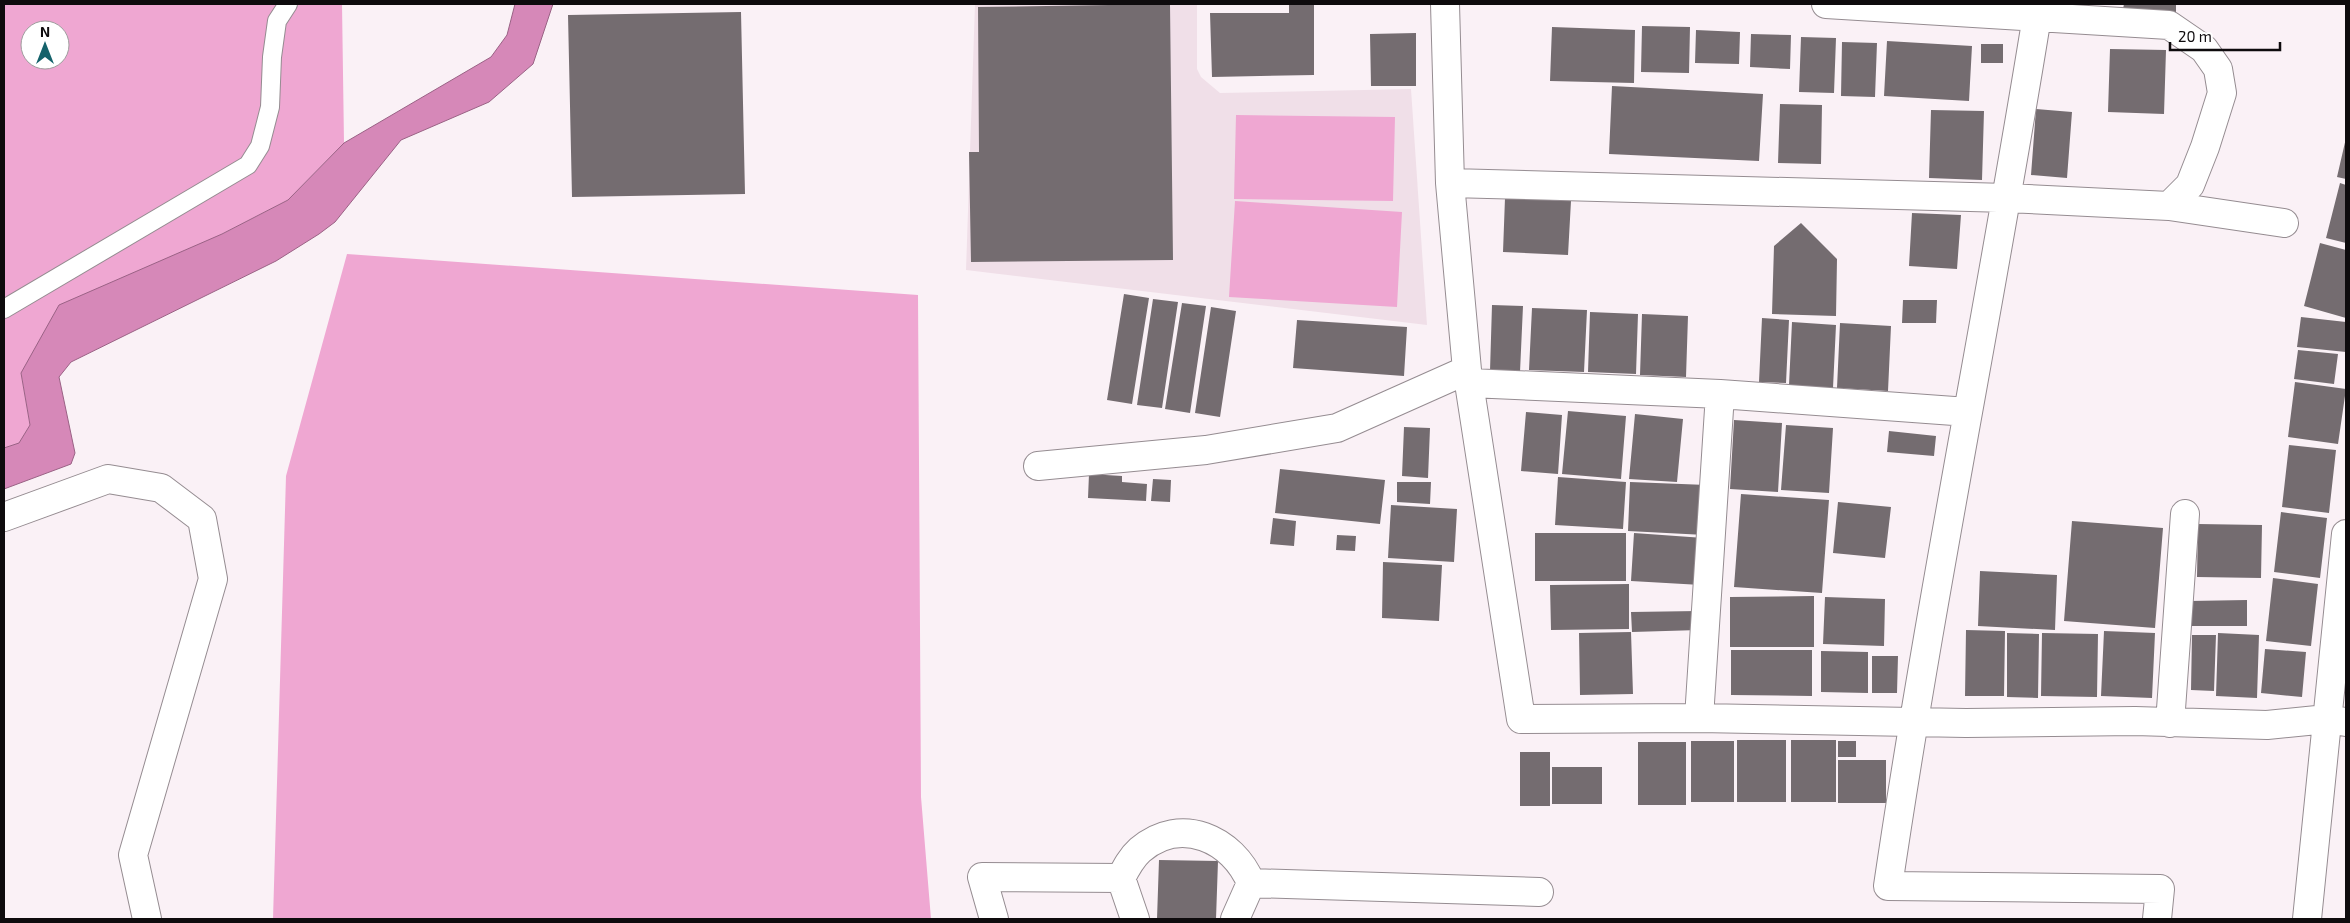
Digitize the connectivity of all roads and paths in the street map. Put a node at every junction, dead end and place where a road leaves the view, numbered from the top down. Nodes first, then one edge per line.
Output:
1 (288, 4) edge
2 (1445, 4) edge
3 (1826, 4) edge
4 (2037, 16) junction
5 (1450, 183) junction
6 (2007, 198) junction
7 (2169, 206) junction
8 (2284, 223) dead end
9 (4, 309) edge
10 (1469, 376) junction
11 (1720, 394) junction
12 (1968, 412) junction
13 (1038, 466) dead end
14 (2185, 514) dead end
15 (4, 517) edge
16 (2346, 534) edge
17 (1699, 718) junction
18 (2337, 720) edge
19 (1912, 721) junction
20 (2170, 723) junction
21 (1120, 878) junction
22 (1251, 883) junction
23 (1539, 892) dead end
24 (147, 919) edge
25 (994, 919) edge
26 (1135, 919) edge
27 (1236, 919) edge
28 (2157, 919) edge
29 (2307, 919) edge

1 - 9 lane
2 - 5 street
3 - 4 street
4 - 6 street
4 - 7 street
5 - 6 street
5 - 10 street
6 - 7 street
6 - 12 street
7 - 8 street
10 - 11 street
10 - 13 street
10 - 17 street
11 - 12 street
11 - 17 street
12 - 19 street
14 - 20 street
15 - 24 street
16 - 18 street
17 - 19 street
18 - 20 street
18 - 29 street
19 - 20 street
19 - 28 street
21 - 22 street
21 - 25 street
21 - 26 street
22 - 23 street
22 - 27 street

